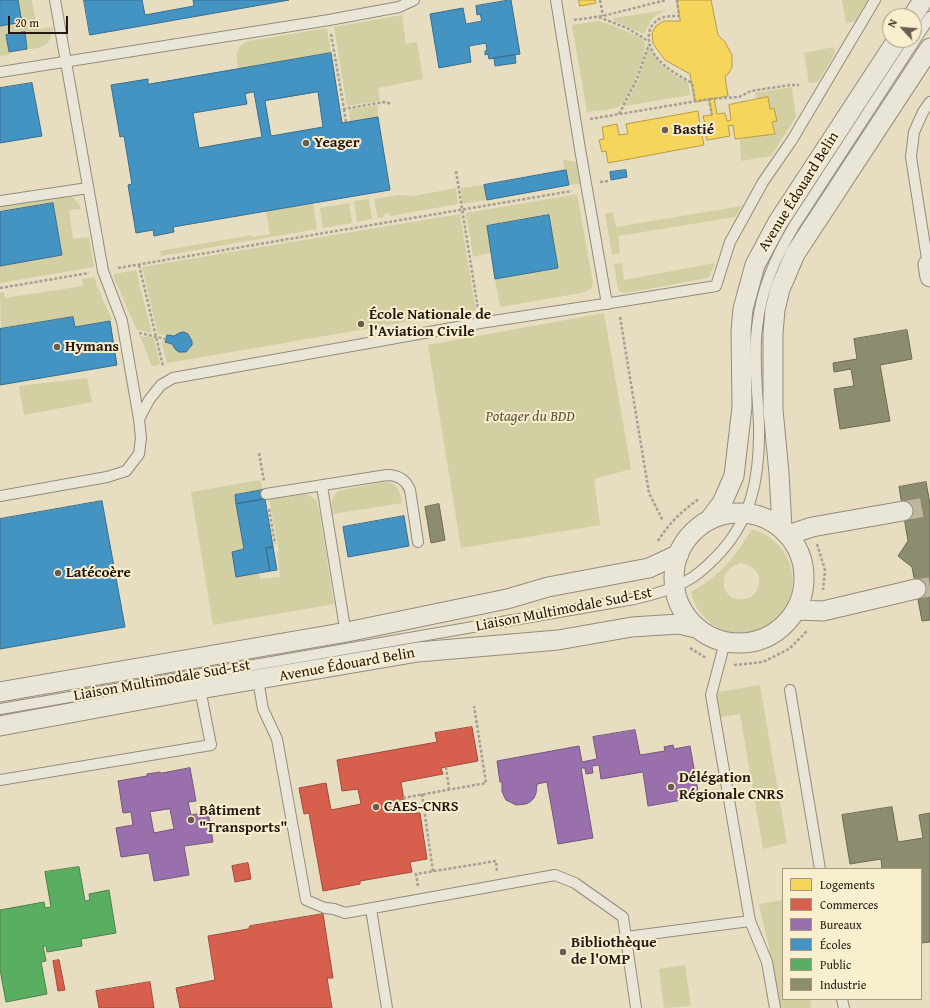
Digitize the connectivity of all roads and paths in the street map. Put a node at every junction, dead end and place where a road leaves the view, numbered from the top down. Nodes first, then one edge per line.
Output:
1 (55, 0) edge
2 (414, 0) edge
3 (556, 0) edge
4 (600, 0) edge
5 (666, 0) edge
6 (677, 0) edge
7 (876, 0) edge
8 (603, 16) junction
9 (598, 17) junction
10 (930, 17) edge
11 (329, 20) junction
12 (560, 21) junction
13 (649, 42) junction
14 (892, 48) edge
15 (930, 48) edge
16 (66, 62) junction
17 (0, 72) edge
18 (799, 85) dead end
19 (709, 99) junction
20 (695, 101) junction
21 (930, 102) edge
22 (392, 104) dead end
23 (344, 109) junction
24 (573, 109) junction
25 (619, 114) junction
26 (712, 115) dead end
27 (346, 123) dead end
28 (456, 172) dead end
29 (609, 181) dead end
30 (88, 188) junction
31 (587, 189) junction
32 (0, 201) edge
33 (462, 209) junction
34 (139, 264) junction
35 (929, 268) edge
36 (103, 270) junction
37 (0, 288) edge
38 (617, 302) junction
39 (607, 304) junction
40 (480, 323) junction
41 (139, 333) dead end
42 (156, 337) junction
43 (166, 339) dead end
44 (166, 382) junction
45 (140, 419) junction
46 (322, 486) junction
47 (266, 494) dead end
48 (0, 496) edge
49 (700, 498) dead end
50 (903, 511) tunnel mouth
51 (747, 513) junction
52 (710, 519) junction
53 (663, 521) dead end
54 (807, 528) junction
55 (785, 532) junction
56 (418, 542) dead end
57 (655, 548) dead end
58 (678, 554) junction
59 (674, 587) junction
60 (916, 589) tunnel mouth
61 (797, 610) junction
62 (817, 611) junction
63 (696, 628) junction
64 (347, 632) junction
65 (725, 642) junction
66 (686, 645) dead end
67 (720, 661) junction
68 (258, 680) junction
69 (200, 689) junction
70 (790, 690) dead end
71 (0, 692) edge
72 (474, 706) dead end
73 (0, 709) edge
74 (0, 726) edge
75 (446, 766) dead end
76 (0, 780) edge
77 (449, 789) junction
78 (422, 794) junction
79 (403, 798) dead end
80 (820, 868) edge
81 (432, 872) junction
82 (500, 885) junction
83 (420, 900) junction
84 (371, 909) junction
85 (750, 921) junction
86 (626, 938) junction
87 (387, 1008) edge
88 (636, 1008) edge
89 (775, 1008) edge

1 - 16 lane
2 - 11 lane
3 - 12 lane
4 - 8 path
5 - 8 path
6 - 13 path
7 - 38 lane
8 - 9 path
9 - 12 path
9 - 13 path
10 - 51 lane, Liaison Multimodale Sud-Est
11 - 16 lane
11 - 23 path
12 - 24 lane
13 - 20 path
13 - 25 path
14 - 52 street, Avenue Édouard Belin
15 - 55 street, Avenue Édouard Belin
16 - 17 lane
16 - 30 lane
18 - 19 path
19 - 20 path
19 - 26 path
20 - 25 path
21 - 35 lane
22 - 23 path
23 - 27 path
24 - 25 path
24 - 31 lane
28 - 33 path
29 - 31 path
30 - 32 lane
30 - 36 lane
31 - 33 path
31 - 39 lane
33 - 34 path
33 - 40 path
34 - 36 path
34 - 42 path
36 - 37 path
36 - 45 lane
38 - 39 lane
38 - 53 path
39 - 40 lane
40 - 44 lane
41 - 42 path
42 - 43 path
42 - 44 path
44 - 45 lane
45 - 48 lane
46 - 47 lane
46 - 56 lane
46 - 64 lane
49 - 57 path
50 - 54 street
51 - 52 street
51 - 55 street
51 - 59 lane, Liaison Multimodale Sud-Est
52 - 58 street
54 - 55 street
54 - 62 path
55 - 61 street
58 - 59 street
58 - 64 street
59 - 63 street
59 - 73 lane, Liaison Multimodale Sud-Est
60 - 62 street
61 - 62 street
61 - 65 street
62 - 67 path
63 - 65 street
63 - 68 street, Avenue Édouard Belin
64 - 71 street
65 - 67 lane
66 - 67 path
67 - 85 lane
68 - 69 street, Avenue Édouard Belin
68 - 84 lane
69 - 74 street, Avenue Édouard Belin
69 - 76 lane
70 - 80 lane
72 - 77 path
75 - 77 path
77 - 78 path
78 - 79 path
78 - 81 path
81 - 82 path
81 - 83 path
82 - 83 lane
82 - 86 lane
83 - 84 lane
84 - 87 lane
85 - 86 lane
85 - 89 lane
86 - 88 lane

